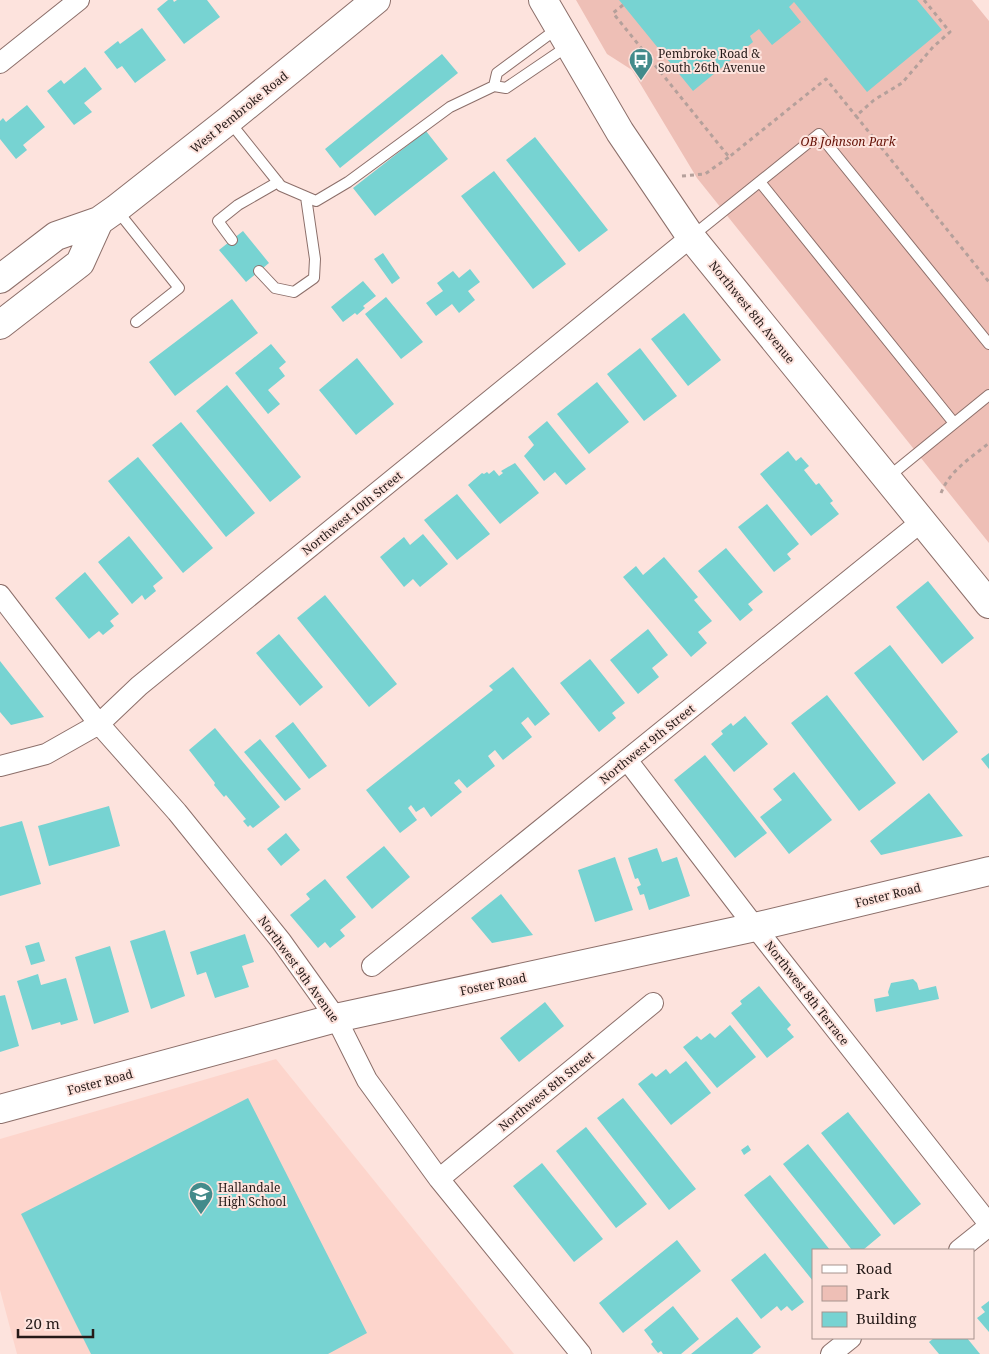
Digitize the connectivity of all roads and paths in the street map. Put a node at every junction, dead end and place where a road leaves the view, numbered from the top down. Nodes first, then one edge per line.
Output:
1 (79, 0) edge
2 (376, 0) edge
3 (543, 0) edge
4 (924, 0) edge
5 (623, 5) dead end
6 (564, 36) junction
7 (0, 63) edge
8 (494, 86) junction
9 (856, 116) junction
10 (229, 120) junction
11 (729, 157) junction
12 (682, 176) dead end
13 (278, 182) junction
14 (760, 182) junction
15 (306, 197) junction
16 (107, 215) junction
17 (691, 236) junction
18 (232, 240) dead end
19 (258, 271) dead end
20 (0, 279) edge
21 (989, 282) edge
22 (136, 322) dead end
23 (0, 325) edge
24 (989, 344) edge
25 (989, 395) edge
26 (954, 423) junction
27 (989, 443) edge
28 (886, 478) junction
29 (941, 492) dead end
30 (921, 522) junction
31 (0, 595) edge
32 (989, 604) edge
33 (99, 724) junction
34 (626, 760) junction
35 (0, 766) edge
36 (989, 871) edge
37 (755, 927) junction
38 (372, 966) dead end
39 (653, 1003) dead end
40 (336, 1018) junction
41 (0, 1109) edge
42 (439, 1179) junction
43 (989, 1225) edge
44 (960, 1249) edge
45 (850, 1339) edge
46 (580, 1354) edge
47 (831, 1354) edge

1 - 7 street
2 - 10 street, West Pembroke Road
3 - 6 street, Northwest 8th Avenue
4 - 9 path
5 - 11 path
6 - 8 lane
6 - 8 lane
6 - 17 street, Northwest 8th Avenue
8 - 15 lane
9 - 11 path
9 - 21 path
10 - 13 lane
10 - 16 street, West Pembroke Road
11 - 12 path
13 - 15 lane
13 - 18 lane
14 - 17 lane
14 - 24 lane
14 - 26 lane
15 - 19 lane
16 - 20 street, West Pembroke Road
16 - 22 lane
16 - 23 street, West Pembroke Road
17 - 28 street, Northwest 8th Avenue
17 - 33 street, Northwest 10th Street
25 - 26 lane
26 - 28 lane
27 - 29 path
28 - 30 street, Northwest 8th Avenue
30 - 32 street, Northwest 8th Avenue
30 - 34 street, Northwest 9th Street
31 - 33 street, Northwest 9th Avenue
33 - 35 street, Northwest 10th Street
33 - 40 street, Northwest 9th Avenue
34 - 37 street, Northwest 8th Terrace
34 - 38 street, Northwest 9th Street
36 - 37 street, Foster Road
37 - 40 street, Foster Road
37 - 43 street, Northwest 8th Terrace
39 - 42 street, Northwest 8th Street
40 - 41 street, Foster Road
40 - 42 street, Northwest 9th Avenue
42 - 46 street, Northwest 9th Avenue
43 - 44 street
45 - 47 street

